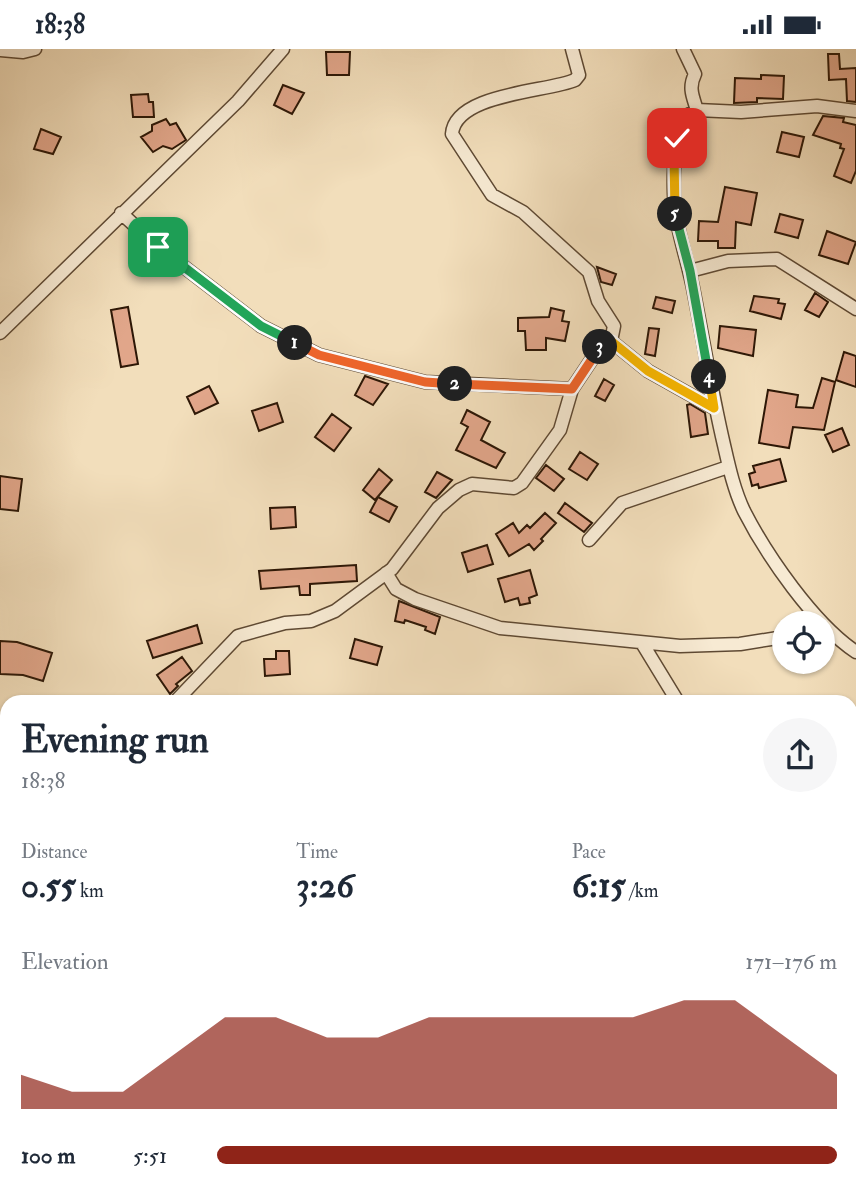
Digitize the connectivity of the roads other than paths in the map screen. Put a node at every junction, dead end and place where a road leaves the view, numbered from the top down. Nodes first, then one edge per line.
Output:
1 (35, 49) edge
2 (283, 49) edge
3 (572, 49) edge
4 (683, 49) edge
5 (0, 50) edge
6 (698, 110) junction
7 (856, 111) edge
8 (121, 213) junction
9 (690, 271) junction
10 (856, 309) edge
11 (0, 333) edge
12 (611, 341) junction
13 (572, 389) junction
14 (714, 408) junction
15 (728, 467) junction
16 (589, 541) dead end
17 (386, 573) junction
18 (812, 611) edge
19 (772, 638) edge
20 (835, 638) edge
21 (642, 643) junction
22 (856, 652) edge
23 (182, 695) edge
24 (674, 695) edge

1 - 5 street
2 - 8 street
3 - 12 street
4 - 6 street
6 - 7 street
6 - 9 street
8 - 11 street
8 - 13 street
9 - 10 street
9 - 14 street
12 - 13 street
12 - 14 street
13 - 17 street
14 - 15 street
15 - 16 street
15 - 18 street
17 - 21 street
17 - 23 street
19 - 21 street
20 - 22 street
21 - 24 street

